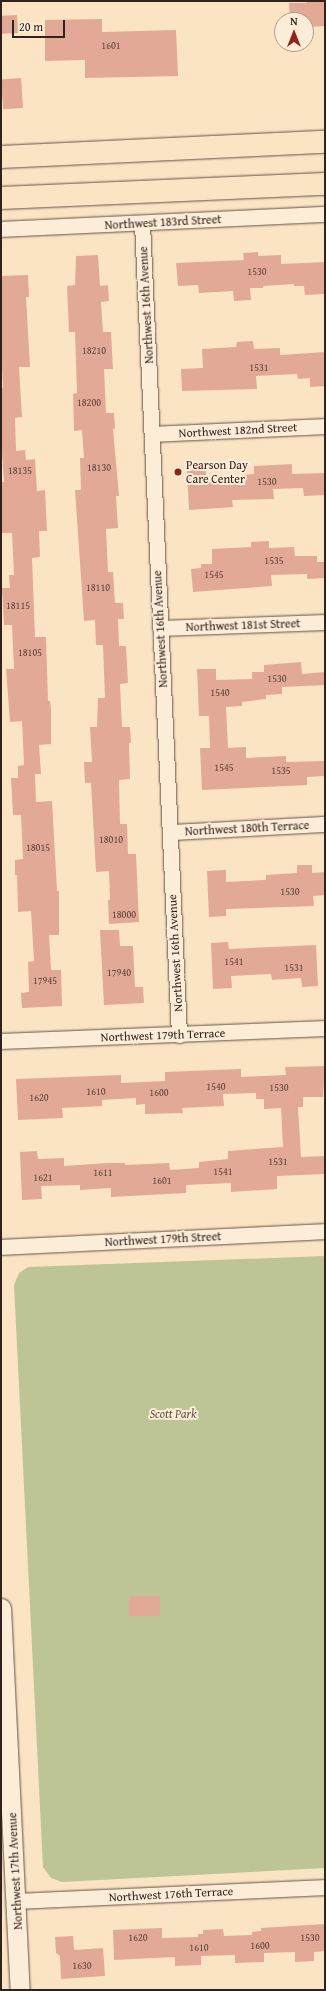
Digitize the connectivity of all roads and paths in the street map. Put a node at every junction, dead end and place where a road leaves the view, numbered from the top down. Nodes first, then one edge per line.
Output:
1 (325, 142) edge
2 (1, 157) edge
3 (325, 184) edge
4 (1, 198) edge
5 (325, 214) edge
6 (142, 223) junction
7 (1, 229) edge
8 (325, 426) edge
9 (152, 434) junction
10 (325, 622) edge
11 (160, 628) junction
12 (325, 824) edge
13 (170, 832) junction
14 (325, 1028) edge
15 (179, 1035) junction
16 (1, 1040) edge
17 (325, 1231) edge
18 (1, 1247) edge
19 (1, 1608) edge
20 (325, 1887) edge
21 (17, 1901) junction
22 (20, 1990) edge

1 - 2 main road
3 - 4 main road
5 - 6 street, Northwest 183rd Street
6 - 7 street, Northwest 183rd Street
6 - 9 street, Northwest 16th Avenue
8 - 9 street, Northwest 182nd Street
9 - 11 street, Northwest 16th Avenue
10 - 11 street, Northwest 181st Street
11 - 13 street, Northwest 16th Avenue
12 - 13 street, Northwest 180th Terrace
13 - 15 street, Northwest 16th Avenue
14 - 15 street, Northwest 179th Terrace
15 - 16 street, Northwest 179th Terrace
17 - 18 street, Northwest 179th Street
19 - 21 street, Northwest 17th Avenue
20 - 21 street, Northwest 176th Terrace
21 - 22 street, Northwest 17th Avenue

